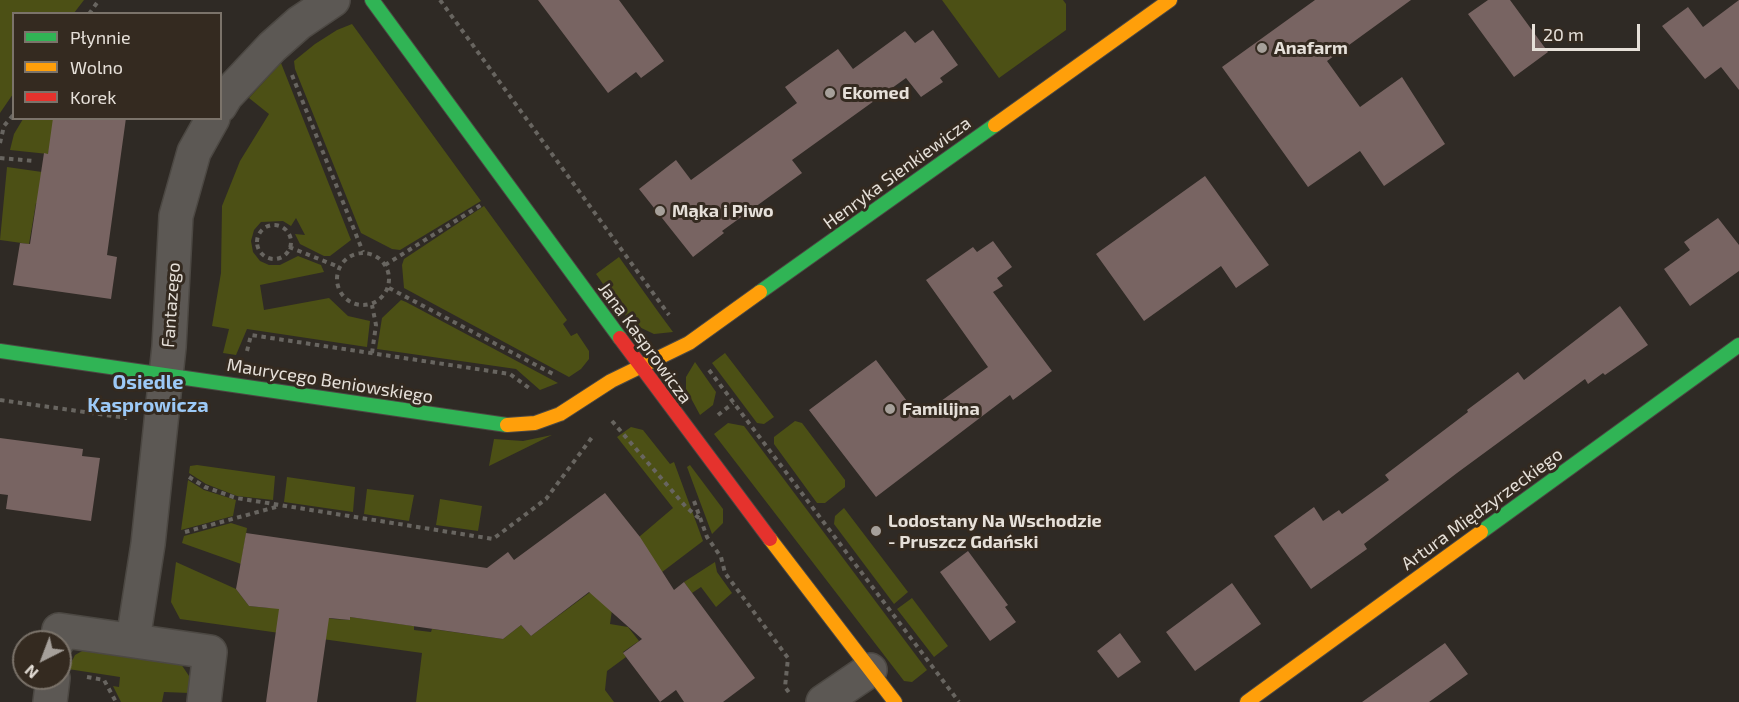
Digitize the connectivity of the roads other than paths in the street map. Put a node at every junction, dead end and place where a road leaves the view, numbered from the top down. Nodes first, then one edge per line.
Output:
1 (333, 0) edge
2 (372, 0) edge
3 (1154, 5) edge
4 (222, 103) edge
5 (212, 120) edge
6 (1739, 345) edge
7 (0, 351) edge
8 (641, 368) junction
9 (166, 374) junction
10 (72, 632) edge
11 (133, 640) junction
12 (870, 670) junction
13 (204, 702) edge
14 (823, 702) edge
15 (895, 702) edge
16 (1247, 702) edge

1 - 4 street
2 - 8 street, Jana Kasprowicza
3 - 8 street, Henryka Sienkiewicza
5 - 9 street, Fantazego
6 - 16 street, Artura Międzyrzeckiego
7 - 9 street, Maurycego Beniowskiego
8 - 9 street, Maurycego Beniowskiego
8 - 12 street, Jana Kasprowicza
9 - 11 street, Fantazego
10 - 11 street
11 - 13 street
12 - 14 street
12 - 15 street, Jana Kasprowicza

